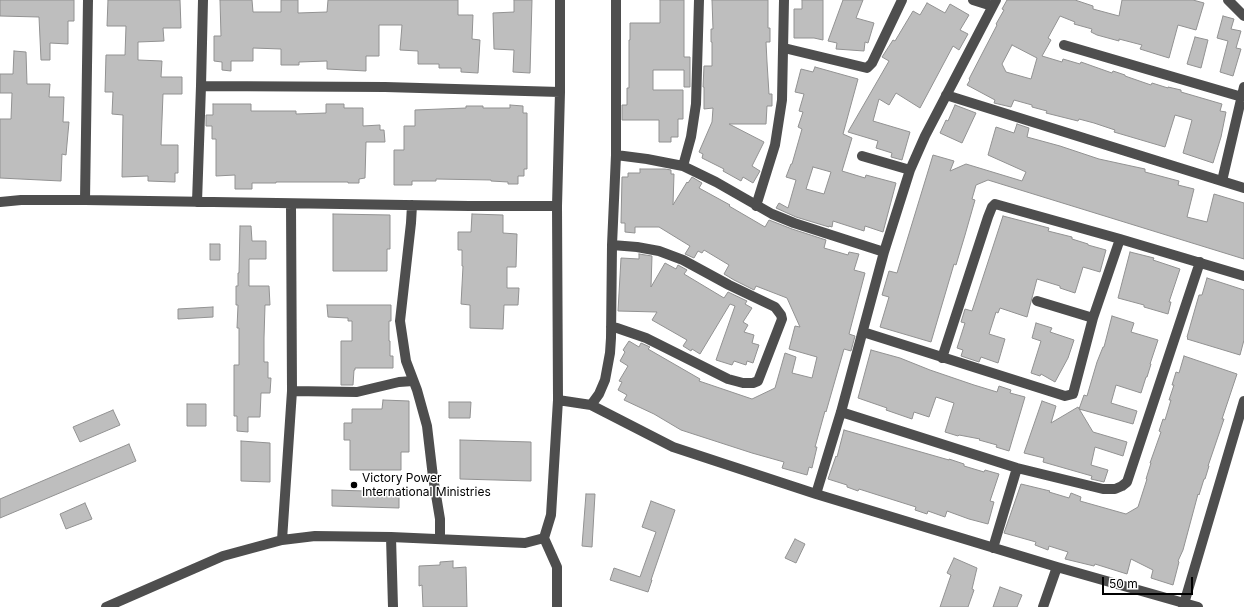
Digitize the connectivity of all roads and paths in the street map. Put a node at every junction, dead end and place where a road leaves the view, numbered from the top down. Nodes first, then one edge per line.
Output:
1 (88, 0) edge
2 (203, 0) edge
3 (560, 0) edge
4 (616, 0) edge
5 (699, 0) edge
6 (784, 0) edge
7 (902, 0) edge
8 (972, 0) edge
9 (1228, 0) edge
10 (994, 3) edge
11 (1244, 16) edge
12 (1064, 45) dead end
13 (784, 48) junction
14 (202, 86) junction
15 (560, 92) junction
16 (1243, 92) edge
17 (946, 95) junction
18 (616, 155) junction
19 (862, 156) dead end
20 (683, 166) junction
21 (910, 170) junction
22 (1222, 181) junction
23 (1244, 188) edge
24 (85, 200) junction
25 (0, 202) edge
26 (196, 202) junction
27 (291, 204) junction
28 (412, 205) junction
29 (557, 206) junction
30 (756, 206) junction
31 (1120, 238) junction
32 (612, 245) junction
33 (884, 252) junction
34 (1200, 262) junction
35 (1244, 276) edge
36 (1037, 300) dead end
37 (1093, 318) junction
38 (611, 327) junction
39 (863, 332) junction
40 (942, 358) junction
41 (414, 381) junction
42 (292, 391) junction
43 (558, 400) junction
44 (1244, 401) edge
45 (591, 405) junction
46 (841, 412) junction
47 (1017, 468) junction
48 (816, 494) junction
49 (391, 537) junction
50 (544, 538) junction
51 (440, 539) junction
52 (282, 540) junction
53 (993, 548) junction
54 (1057, 567) junction
55 (1183, 605) edge
56 (106, 607) edge
57 (393, 607) edge
58 (557, 607) edge
59 (1043, 607) edge
60 (1198, 607) edge

1 - 24 street
2 - 14 street
3 - 15 street
4 - 18 street
5 - 20 street
6 - 13 street
7 - 13 street
8 - 10 street
9 - 11 street
10 - 17 street
12 - 16 street
13 - 30 street
14 - 15 street
14 - 26 street
15 - 29 street
16 - 22 street
17 - 21 street
17 - 22 street
18 - 20 street
18 - 32 street
19 - 21 street
20 - 30 street
21 - 33 street
22 - 23 street
24 - 25 street
24 - 26 street
26 - 27 street
27 - 28 street
27 - 42 street
28 - 29 street
28 - 41 street
29 - 43 street
30 - 33 street
31 - 34 street
31 - 37 street
31 - 40 street
32 - 38 street
32 - 38 street
33 - 39 street
34 - 35 street
34 - 47 street
36 - 37 street
37 - 40 street
38 - 45 street
39 - 40 street
39 - 46 street
41 - 42 street
41 - 51 street
42 - 52 street
43 - 45 street
43 - 50 street
44 - 55 street
45 - 48 street
46 - 47 street
46 - 48 street
47 - 53 street
48 - 53 street
49 - 51 street
49 - 52 street
49 - 57 street
50 - 51 street
50 - 58 street
52 - 56 street
53 - 54 street
54 - 55 street
54 - 59 street
55 - 60 street

